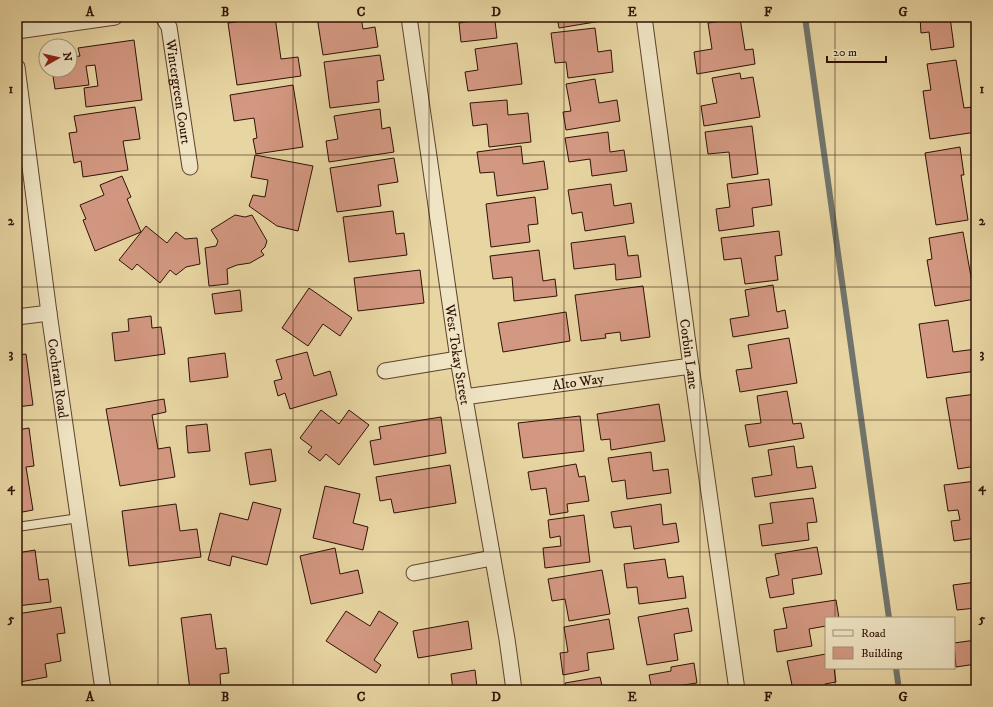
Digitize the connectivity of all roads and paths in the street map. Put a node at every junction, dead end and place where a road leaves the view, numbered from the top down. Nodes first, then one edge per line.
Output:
1 (115, 17) edge
2 (163, 17) edge
3 (409, 17) edge
4 (644, 17) edge
5 (17, 31) edge
6 (17, 67) edge
7 (190, 167) dead end
8 (49, 313) junction
9 (17, 317) edge
10 (458, 359) junction
11 (691, 366) junction
12 (385, 371) dead end
13 (464, 397) junction
14 (79, 518) junction
15 (17, 527) edge
16 (492, 558) junction
17 (414, 573) dead end
18 (103, 690) edge
19 (514, 690) edge
20 (737, 690) edge

1 - 5 street
2 - 7 street, Wintergreen Court
3 - 10 street, West Tokay Street
4 - 11 street, Corbin Lane
6 - 8 street, Cochran Road
8 - 9 street
8 - 14 street, Cochran Road
10 - 12 street
10 - 13 street, West Tokay Street
11 - 13 street, Alto Way
11 - 20 street, Corbin Lane
13 - 16 street, West Tokay Street
14 - 15 lane
14 - 18 street, Cochran Road
16 - 17 street
16 - 19 street, West Tokay Street

